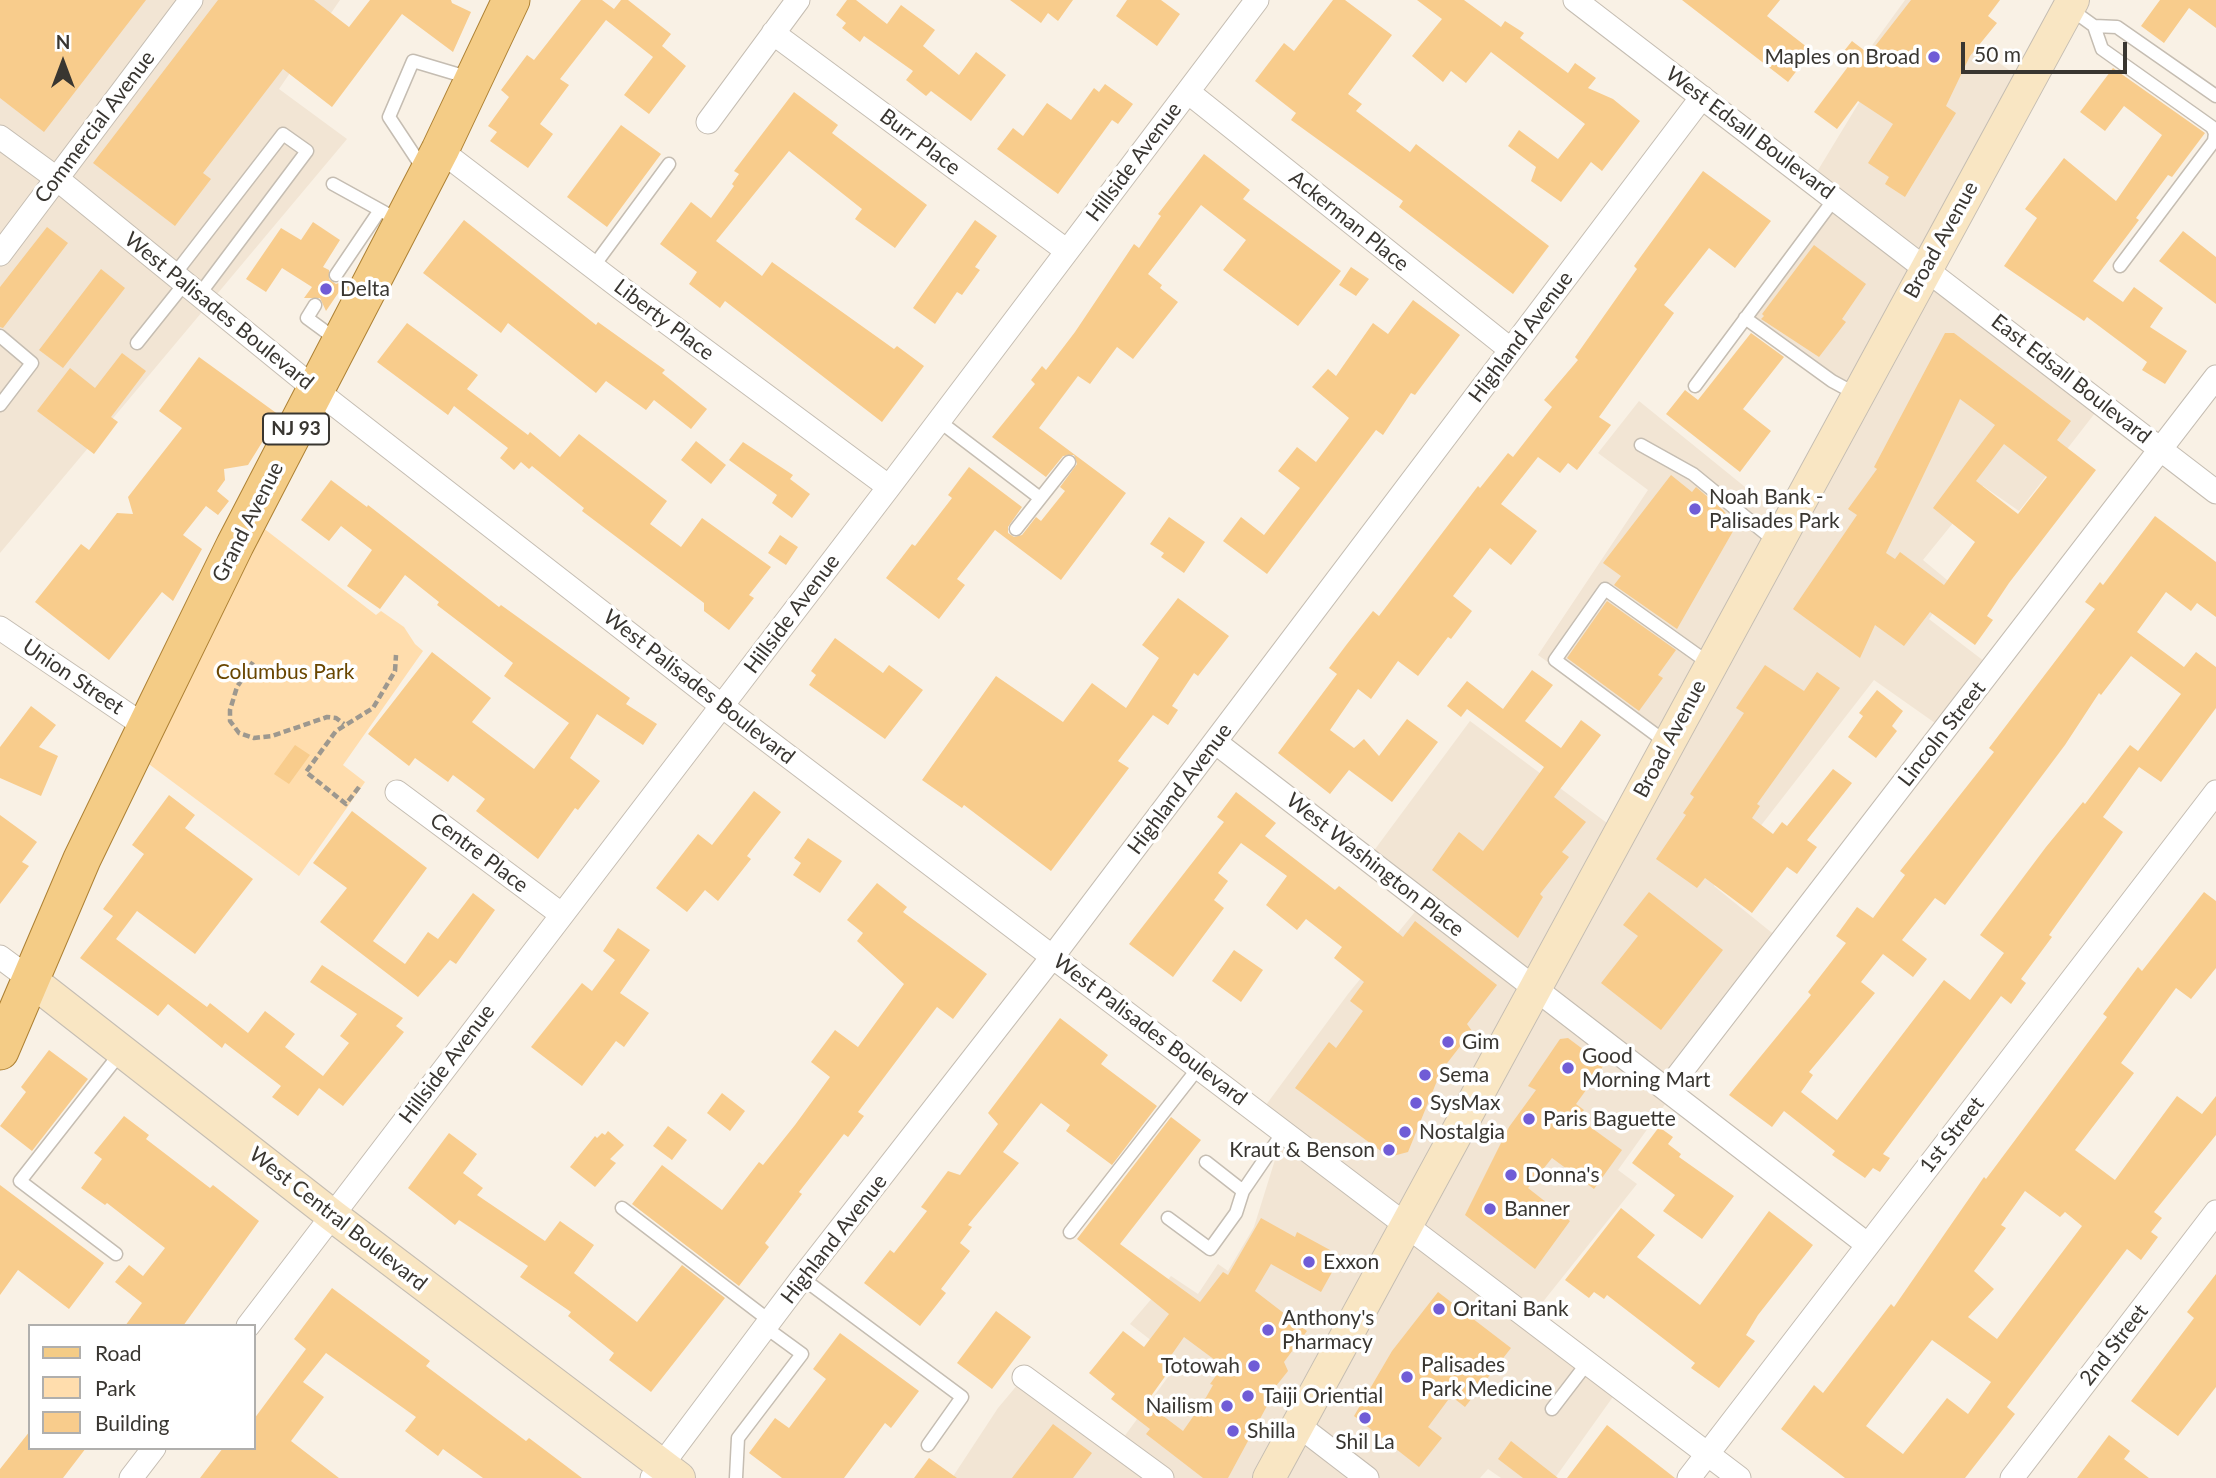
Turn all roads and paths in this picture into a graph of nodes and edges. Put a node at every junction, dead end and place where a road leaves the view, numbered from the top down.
1 (191, 0) edge
2 (511, 0) edge
3 (798, 0) edge
4 (1256, 0) edge
5 (1583, 2) edge
6 (2071, 4) edge
7 (2094, 26) junction
8 (773, 33) junction
9 (474, 79) junction
10 (1188, 92) junction
11 (2216, 96) edge
12 (1702, 97) junction
13 (708, 122) dead end
14 (0, 137) edge
15 (434, 163) junction
16 (669, 164) dead end
17 (56, 178) junction
18 (333, 184) dead end
19 (1835, 198) junction
20 (391, 216) junction
21 (1067, 251) junction
22 (0, 254) edge
23 (2120, 266) dead end
24 (593, 267) junction
25 (1926, 267) junction
26 (337, 275) dead end
27 (186, 284) junction
28 (315, 305) dead end
29 (1745, 318) junction
30 (0, 336) edge
31 (137, 343) dead end
32 (340, 343) junction
33 (1511, 350) junction
34 (2216, 377) edge
35 (1695, 386) dead end
36 (316, 390) junction
37 (1856, 394) junction
38 (0, 405) edge
39 (939, 421) junction
40 (1642, 445) dead end
41 (2161, 449) junction
42 (1069, 462) dead end
43 (889, 487) junction
44 (2216, 492) edge
45 (1040, 498) junction
46 (1016, 528) dead end
47 (1776, 542) junction
48 (0, 628) edge
49 (396, 655) dead end
50 (253, 662) dead end
51 (1710, 665) junction
52 (722, 706) junction
53 (344, 724) junction
54 (146, 727) junction
55 (1215, 742) junction
56 (1668, 744) junction
57 (359, 787) dead end
58 (397, 792) dead end
59 (2216, 792) edge
60 (561, 914) junction
61 (1053, 956) junction
62 (0, 957) edge
63 (31, 980) junction
64 (1535, 989) junction
65 (0, 1051) edge
66 (122, 1051) junction
67 (1199, 1067) junction
68 (1667, 1090) junction
69 (1284, 1131) junction
70 (1206, 1162) dead end
71 (1242, 1191) junction
72 (622, 1208) dead end
73 (2216, 1212) edge
74 (333, 1216) junction
75 (1168, 1218) dead end
76 (1407, 1224) junction
77 (1070, 1232) dead end
78 (1868, 1245) junction
79 (116, 1254) dead end
80 (802, 1278) junction
81 (250, 1324) edge
82 (767, 1324) junction
83 (1588, 1363) junction
84 (1024, 1377) dead end
85 (1552, 1409) dead end
86 (1298, 1425) junction
87 (928, 1445) dead end
88 (152, 1450) edge
89 (1707, 1454) junction
90 (664, 1474) edge
91 (131, 1478) edge
92 (736, 1478) edge
93 (1162, 1478) edge
94 (1269, 1478) edge
95 (1367, 1478) edge
96 (1689, 1478) edge
97 (1739, 1478) edge
98 (2012, 1478) edge

1 - 17 street, Commercial Avenue
2 - 9 main road, Grand Avenue / NJ 93
3 - 8 street
4 - 10 street, Hillside Avenue
5 - 12 street, West Edsall Boulevard
6 - 7 lane
6 - 25 main road, Broad Avenue
7 - 11 lane
7 - 23 lane
8 - 13 street
8 - 21 street, Burr Place
9 - 15 main road, Grand Avenue / NJ 93
9 - 15 lane
10 - 21 street, Hillside Avenue
10 - 33 street, Ackerman Place
12 - 19 street, West Edsall Boulevard
12 - 33 street, Highland Avenue
14 - 17 street, West Palisades Boulevard
15 - 20 main road, Grand Avenue / NJ 93
15 - 24 street, Liberty Place
16 - 24 lane
17 - 22 street, Commercial Avenue
17 - 27 street, West Palisades Boulevard
18 - 20 lane
19 - 25 street, West Edsall Boulevard
19 - 29 lane
20 - 26 lane
20 - 32 main road, Grand Avenue / NJ 93
21 - 39 street, Hillside Avenue
24 - 43 street, Liberty Place
25 - 37 main road, Broad Avenue
25 - 41 street, East Edsall Boulevard
27 - 27 lane
27 - 31 lane
27 - 36 street, West Palisades Boulevard
28 - 32 lane
29 - 35 lane
29 - 37 lane
30 - 38 lane
32 - 36 main road, Grand Avenue / NJ 93
33 - 55 street, Highland Avenue
34 - 41 street, Lincoln Street
36 - 52 street, West Palisades Boulevard
36 - 54 main road, Grand Avenue / NJ 93
37 - 47 main road, Broad Avenue
39 - 43 street, Hillside Avenue
39 - 45 lane
40 - 47 lane
41 - 44 street, East Edsall Boulevard
41 - 68 street, Lincoln Street
42 - 45 lane
43 - 52 street, Hillside Avenue
45 - 46 lane
47 - 51 main road, Broad Avenue
48 - 54 street, Union Street
49 - 53 path
50 - 53 path
51 - 56 main road, Broad Avenue
51 - 56 lane
52 - 60 street, Hillside Avenue
52 - 61 street, West Palisades Boulevard
53 - 57 path
54 - 63 main road, Grand Avenue / NJ 93
55 - 61 street, Highland Avenue
55 - 64 street, West Washington Place
56 - 64 main road, Broad Avenue
58 - 60 street, Centre Place
59 - 78 street, 1st Street
60 - 74 street, Hillside Avenue
61 - 67 street, West Palisades Boulevard
61 - 80 street, Highland Avenue
62 - 63 street, West Central Boulevard
63 - 65 main road, Grand Avenue / NJ 93
63 - 66 main road, West Central Boulevard
64 - 68 street, West Washington Place
64 - 76 main road, Broad Avenue
66 - 74 main road, West Central Boulevard
66 - 79 lane
67 - 69 street, West Palisades Boulevard
67 - 77 lane
68 - 78 street, West Washington Place
69 - 71 lane
69 - 76 street, West Palisades Boulevard
70 - 71 lane
71 - 75 lane
72 - 82 lane
73 - 98 street, 2nd Street
74 - 81 street, Hillside Avenue
74 - 90 main road, West Central Boulevard
76 - 83 street, West Palisades Boulevard
76 - 86 main road, Broad Avenue
78 - 89 street, 1st Street
80 - 82 street, Highland Avenue
80 - 87 lane
82 - 90 street, Highland Avenue
82 - 92 lane
83 - 85 lane
83 - 89 street, West Palisades Boulevard
84 - 93 street
86 - 94 main road, Broad Avenue
86 - 95 street
88 - 91 street
89 - 96 street, 1st Street
89 - 97 street, West Palisades Boulevard

